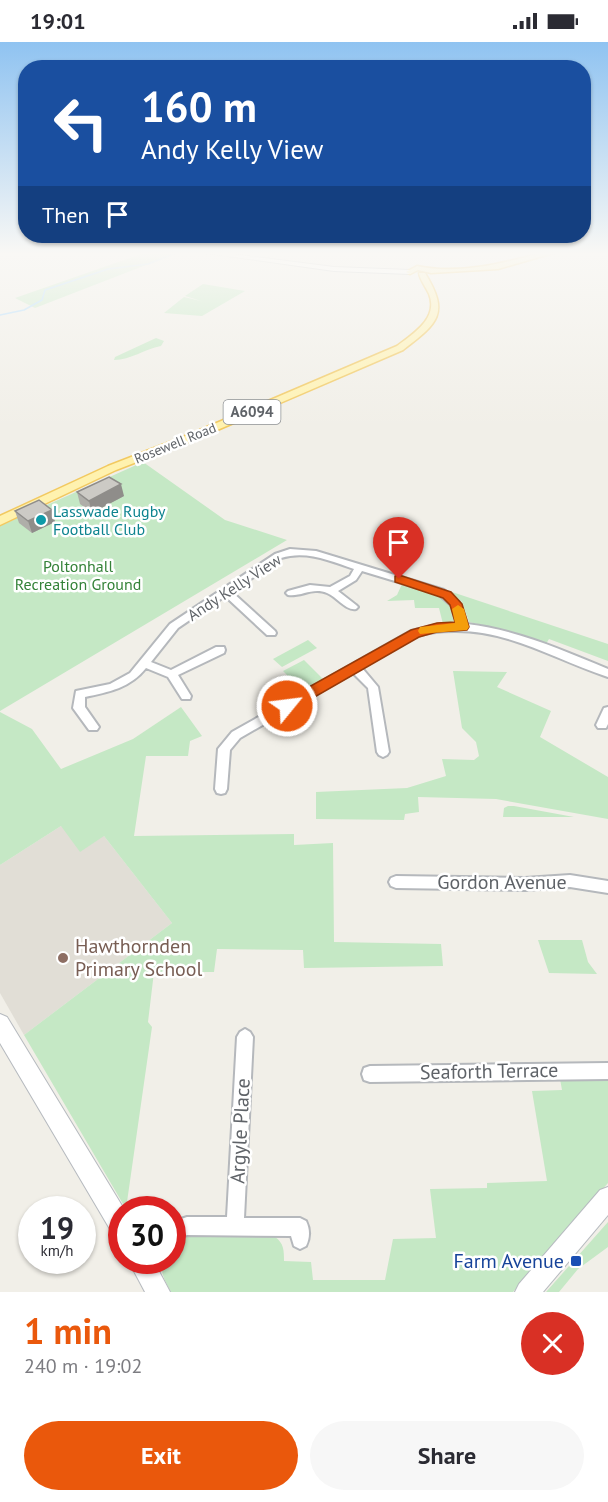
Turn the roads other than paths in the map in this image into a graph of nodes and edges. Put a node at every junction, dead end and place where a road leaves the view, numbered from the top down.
1 (435, 310) edge
2 (0, 521) edge
3 (360, 567) junction
4 (333, 590) junction
5 (226, 592) junction
6 (291, 593) dead end
7 (353, 607) dead end
8 (463, 627) junction
9 (271, 633) dead end
10 (220, 650) dead end
11 (145, 664) junction
12 (356, 669) junction
13 (608, 673) edge
14 (172, 674) junction
15 (186, 696) dead end
16 (608, 711) edge
17 (602, 725) dead end
18 (93, 727) dead end
19 (383, 752) dead end
20 (221, 789) dead end
21 (396, 882) dead end
22 (608, 887) edge
23 (0, 1024) edge
24 (245, 1036) dead end
25 (608, 1071) edge
26 (370, 1074) dead end
27 (608, 1198) edge
28 (108, 1205) edge
29 (186, 1226) edge
30 (235, 1226) junction
31 (300, 1240) dead end
32 (148, 1274) edge
33 (158, 1292) edge
34 (527, 1292) edge

1 - 2 main road, Rosewell Road / A6094
3 - 4 street
3 - 5 street, Andy Kelly View
3 - 8 street, Andy Kelly View
4 - 6 street
4 - 7 street
5 - 9 street
5 - 11 street, Andy Kelly View
8 - 12 street
8 - 13 street
10 - 14 street
11 - 14 street
11 - 18 street, Andy Kelly View
12 - 19 street
12 - 20 street
14 - 15 street
16 - 17 street
21 - 22 street, Gordon Avenue
23 - 28 main road
24 - 30 street, Argyle Place
25 - 26 street, Seaforth Terrace
27 - 34 main road
29 - 30 street
30 - 31 street
32 - 33 main road

